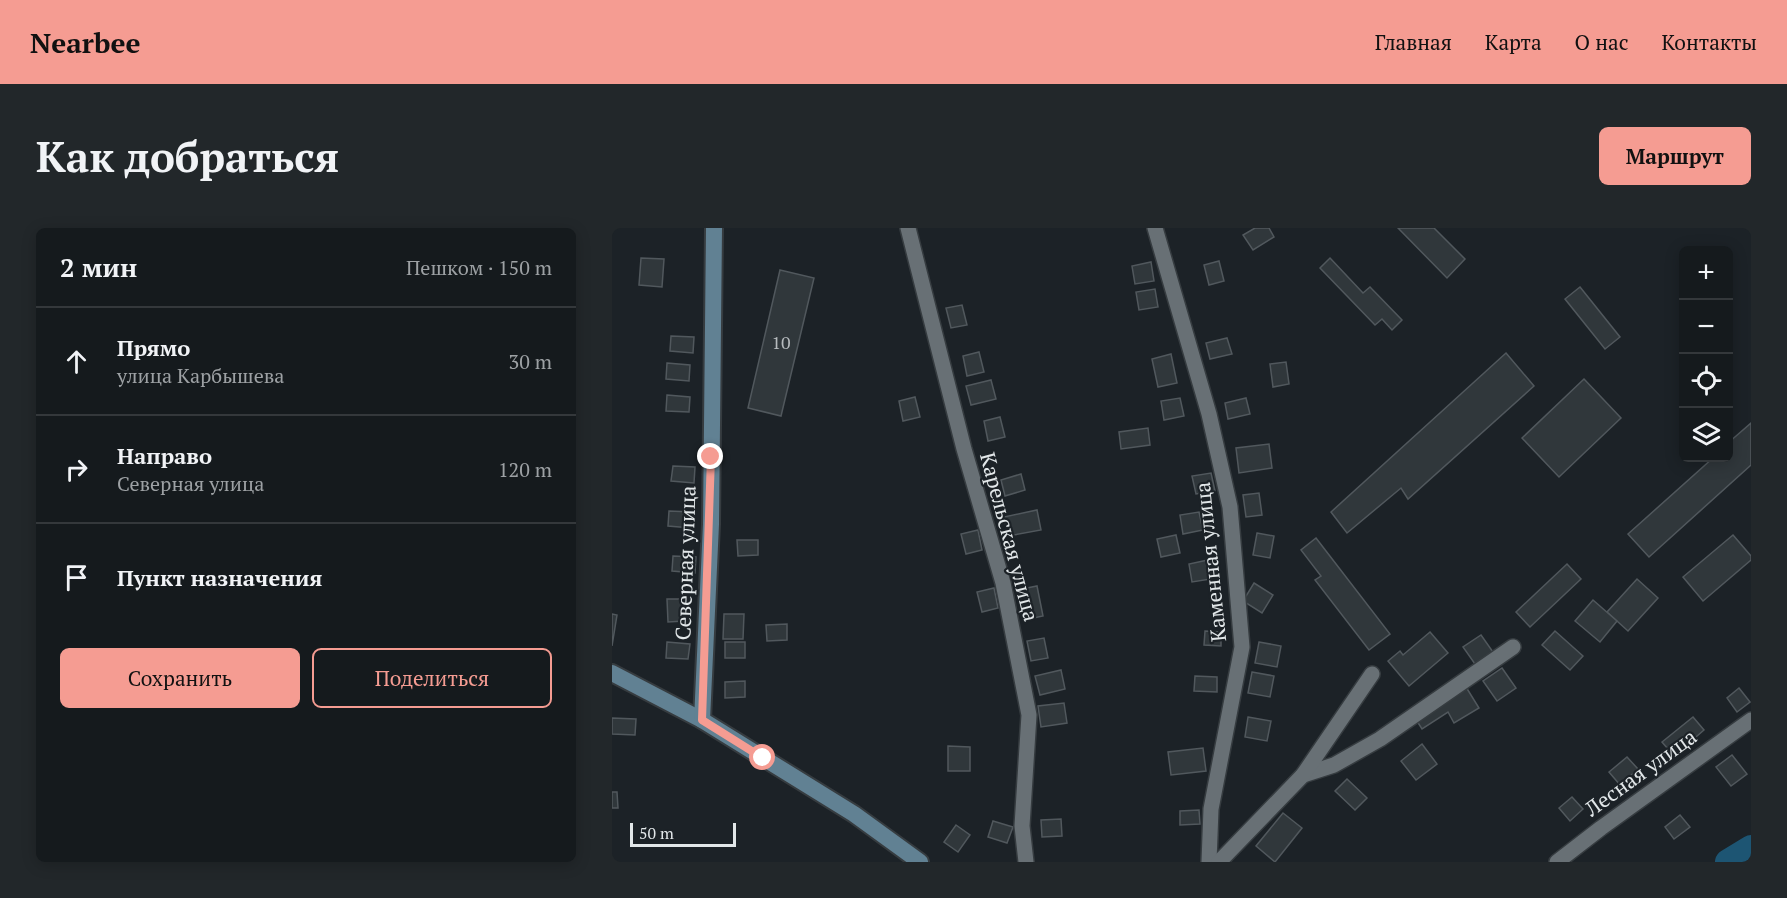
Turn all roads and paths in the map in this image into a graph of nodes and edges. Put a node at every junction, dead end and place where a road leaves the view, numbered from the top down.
1 (714, 228) edge
2 (908, 228) edge
3 (1155, 228) edge
4 (1513, 647) dead end
5 (1372, 674) dead end
6 (613, 677) edge
7 (702, 720) junction
8 (1751, 720) edge
9 (1303, 775) junction
10 (920, 862) edge
11 (1026, 862) edge
12 (1209, 862) edge
13 (1219, 862) edge
14 (1557, 862) edge

1 - 7 main road, Северная улица
2 - 11 street, Карельская улица
3 - 12 street, Каменная улица
4 - 9 street
5 - 9 street
6 - 7 main road
7 - 10 main road
8 - 14 street, Лесная улица
9 - 13 street

